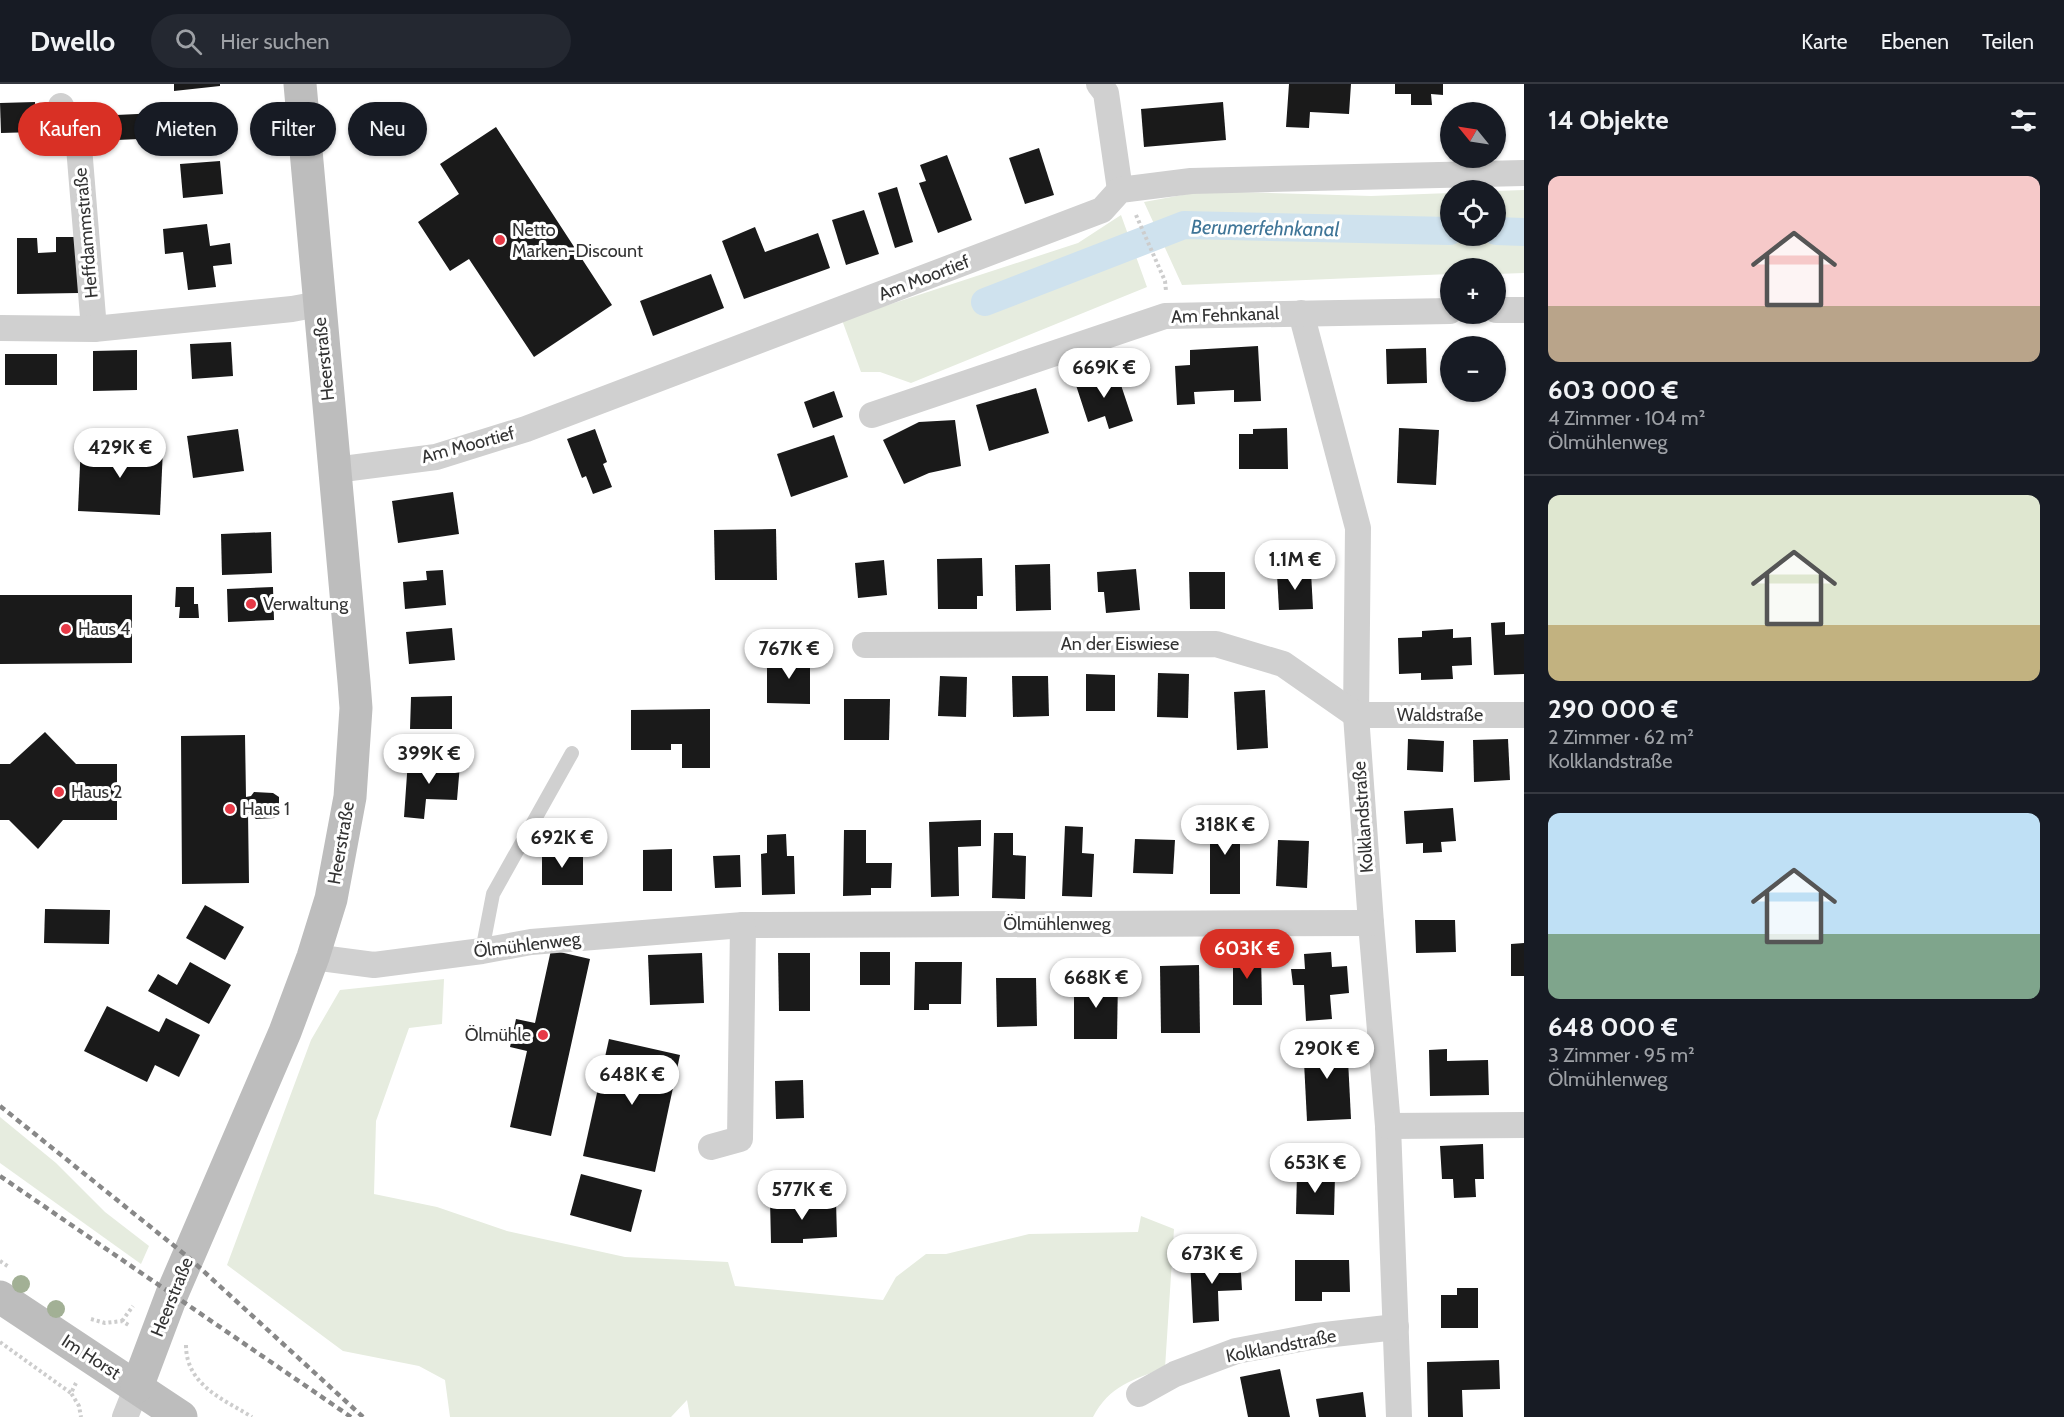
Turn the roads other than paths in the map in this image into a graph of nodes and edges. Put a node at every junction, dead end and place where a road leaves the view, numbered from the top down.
1 (300, 84) edge
2 (1099, 84) edge
3 (80, 156) edge
4 (1524, 173) edge
5 (1127, 199) junction
6 (318, 304) junction
7 (1506, 310) edge
8 (1524, 310) edge
9 (1440, 311) edge
10 (1301, 313) junction
11 (0, 328) edge
12 (93, 329) junction
13 (872, 415) dead end
14 (335, 470) junction
15 (866, 645) dead end
16 (1356, 715) junction
17 (1524, 715) edge
18 (572, 753) dead end
19 (1371, 923) junction
20 (743, 925) junction
21 (482, 951) junction
22 (313, 957) junction
23 (1524, 1125) edge
24 (1388, 1126) junction
25 (711, 1147) dead end
26 (0, 1297) edge
27 (1396, 1327) junction
28 (137, 1387) junction
29 (1138, 1394) dead end
30 (125, 1417) edge
31 (181, 1417) edge
32 (1399, 1417) edge

1 - 6 street, Heerstraße
2 - 5 street
3 - 12 street, Heffdammstraße
4 - 5 street
5 - 14 street, Am Moortief
6 - 12 street
6 - 14 street, Heerstraße
7 - 8 street
9 - 10 street, Am Fehnkanal
10 - 13 street, Am Fehnkanal
10 - 16 street, Kolklandstraße
11 - 12 street
14 - 22 street, Heerstraße
15 - 16 street, An der Eiswiese
16 - 17 street, Waldstraße
16 - 19 street, Kolklandstraße
18 - 21 lane
19 - 20 street, Ölmühlenweg
19 - 24 street, Kolklandstraße
20 - 21 street, Ölmühlenweg
20 - 25 street
21 - 22 street, Ölmühlenweg
22 - 28 street, Heerstraße
23 - 24 street
24 - 27 street, Kolklandstraße
26 - 28 street, Im Horst
27 - 29 street, Kolklandstraße
27 - 32 street, Kolklandstraße
28 - 30 street
28 - 31 street, Im Horst

